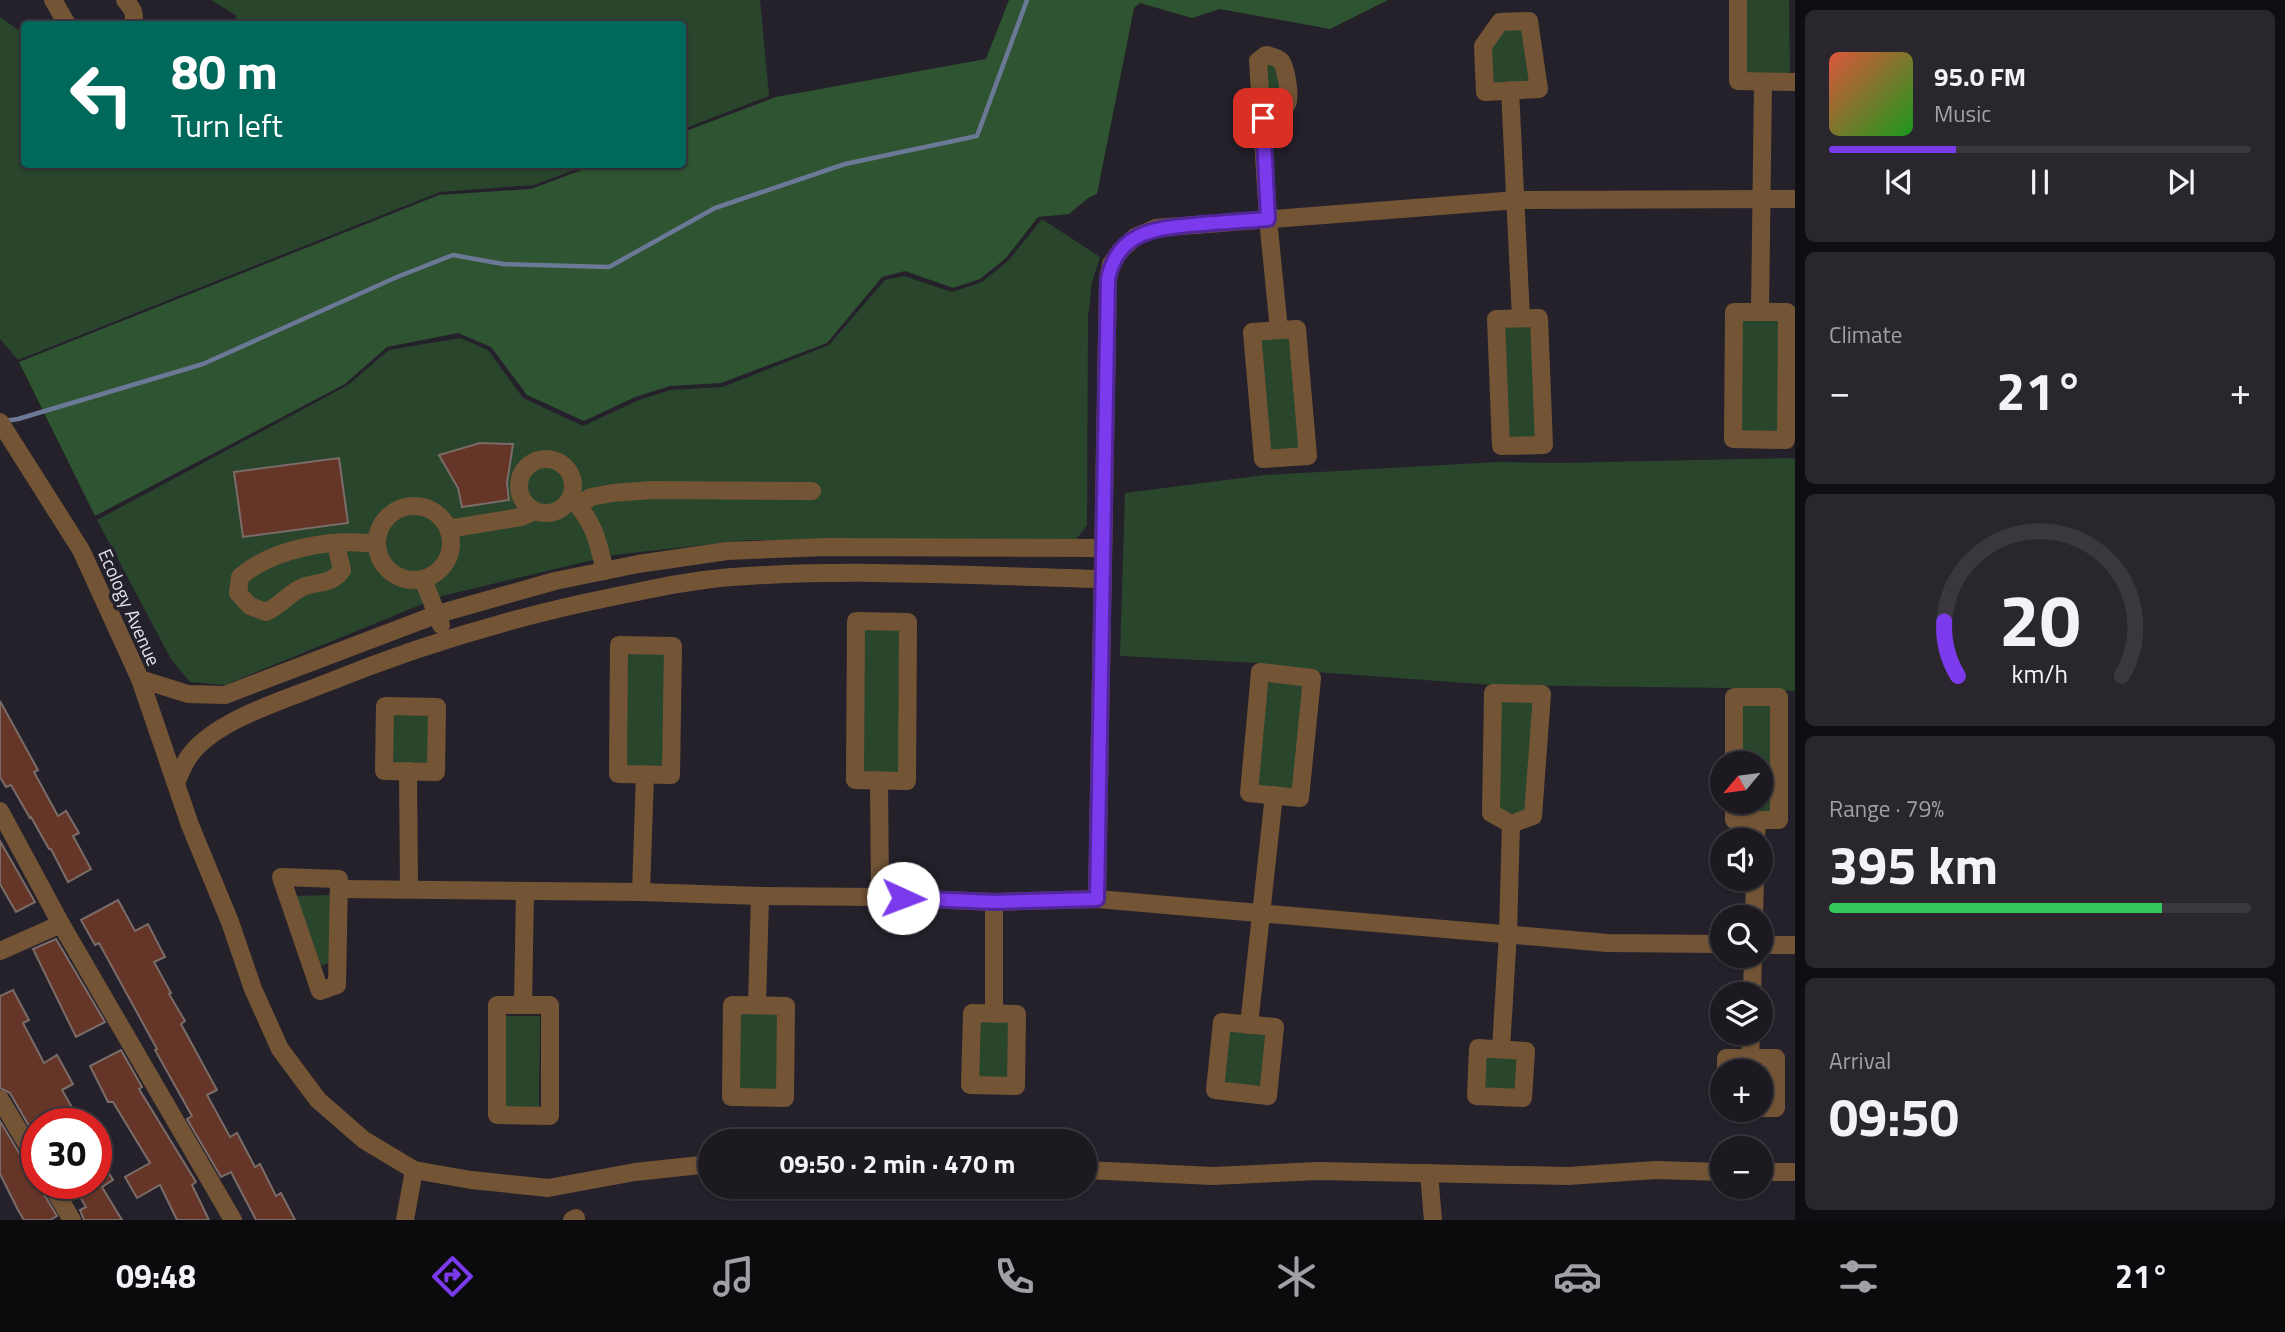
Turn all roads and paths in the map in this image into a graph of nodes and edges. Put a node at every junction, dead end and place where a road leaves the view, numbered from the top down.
1 (53, 0) edge
2 (125, 0) edge
3 (1738, 0) edge
4 (65, 21) edge
5 (134, 21) edge
6 (1763, 82) junction
7 (1795, 82) edge
8 (1510, 90) junction
9 (1263, 118) dead end
10 (1762, 199) junction
11 (1795, 199) edge
12 (1517, 200) junction
13 (1268, 219) junction
14 (1760, 312) junction
15 (1521, 318) junction
16 (1279, 330) junction
17 (0, 422) edge
18 (812, 491) dead end
19 (574, 501) junction
20 (535, 511) junction
21 (448, 529) junction
22 (336, 544) junction
23 (376, 544) junction
24 (1102, 548) junction
25 (605, 571) junction
26 (423, 579) junction
27 (1102, 579) junction
28 (438, 614) junction
29 (444, 639) junction
30 (338, 653) junction
31 (346, 675) junction
32 (140, 679) junction
33 (270, 679) junction
34 (282, 701) junction
35 (1734, 751) edge
36 (408, 771) junction
37 (645, 774) junction
38 (879, 780) junction
39 (176, 783) junction
40 (1275, 796) junction
41 (0, 811) edge
42 (1734, 814) edge
43 (1757, 820) junction
44 (1511, 824) junction
45 (1757, 828) edge
46 (339, 889) junction
47 (409, 890) junction
48 (525, 892) junction
49 (641, 892) junction
50 (760, 896) junction
51 (880, 897) junction
52 (1097, 899) junction
53 (994, 902) junction
54 (1261, 913) junction
55 (61, 924) junction
56 (1508, 933) junction
57 (1710, 944) edge
58 (1795, 944) edge
59 (1773, 945) edge
60 (0, 951) edge
61 (523, 1005) junction
62 (757, 1005) junction
63 (994, 1014) junction
64 (1249, 1025) junction
65 (1750, 1045) edge
66 (1501, 1049) dead end
67 (1750, 1058) junction
68 (1726, 1059) edge
69 (0, 1099) edge
70 (1773, 1108) edge
71 (21, 1134) edge
72 (698, 1165) edge
73 (414, 1170) junction
74 (1097, 1171) edge
75 (1710, 1172) edge
76 (1773, 1172) edge
77 (1795, 1172) edge
78 (1429, 1174) junction
79 (60, 1199) edge
80 (72, 1220) edge
81 (233, 1220) edge
82 (405, 1220) edge
83 (1433, 1220) edge

1 - 4 street
2 - 5 street
3 - 6 street
6 - 7 street
6 - 10 street
8 - 8 street
8 - 12 street
9 - 13 street
10 - 11 street
10 - 12 street
10 - 14 street
12 - 13 street
12 - 15 street
13 - 16 street
13 - 24 street
14 - 14 street
15 - 15 street
16 - 16 street
17 - 32 street, Ecology Avenue
18 - 19 street
19 - 20 street
19 - 20 street
19 - 25 street
20 - 21 street
21 - 23 street
21 - 26 street
22 - 22 street
22 - 23 street
23 - 26 street
24 - 25 street
24 - 27 street
25 - 28 street
26 - 28 street
27 - 29 street
27 - 52 street
28 - 29 street
28 - 30 street
29 - 31 street
30 - 31 street
30 - 33 street
31 - 34 street
32 - 33 street
32 - 39 street, Ecology Avenue
33 - 34 street
34 - 39 street
35 - 43 street
36 - 36 street
36 - 47 street
37 - 37 street
37 - 49 street
38 - 38 street
38 - 51 street
39 - 73 street, Ecology Avenue
40 - 40 street
40 - 54 street
41 - 55 street
42 - 43 street
43 - 45 street
44 - 44 street
44 - 56 street
46 - 46 street
46 - 47 street
47 - 48 street
48 - 49 street
48 - 61 street
49 - 50 street
50 - 51 street
50 - 62 street
51 - 53 street
52 - 53 street
52 - 54 street
53 - 63 street
54 - 56 street
54 - 64 street
55 - 60 street
55 - 81 street
56 - 57 street
56 - 66 street
58 - 59 street
61 - 61 street
62 - 62 street
63 - 63 street
64 - 64 street
65 - 67 street
67 - 68 street
67 - 70 street
69 - 71 street
72 - 73 street
73 - 82 street
74 - 78 street
75 - 78 street
76 - 77 street
78 - 83 street
79 - 80 street

